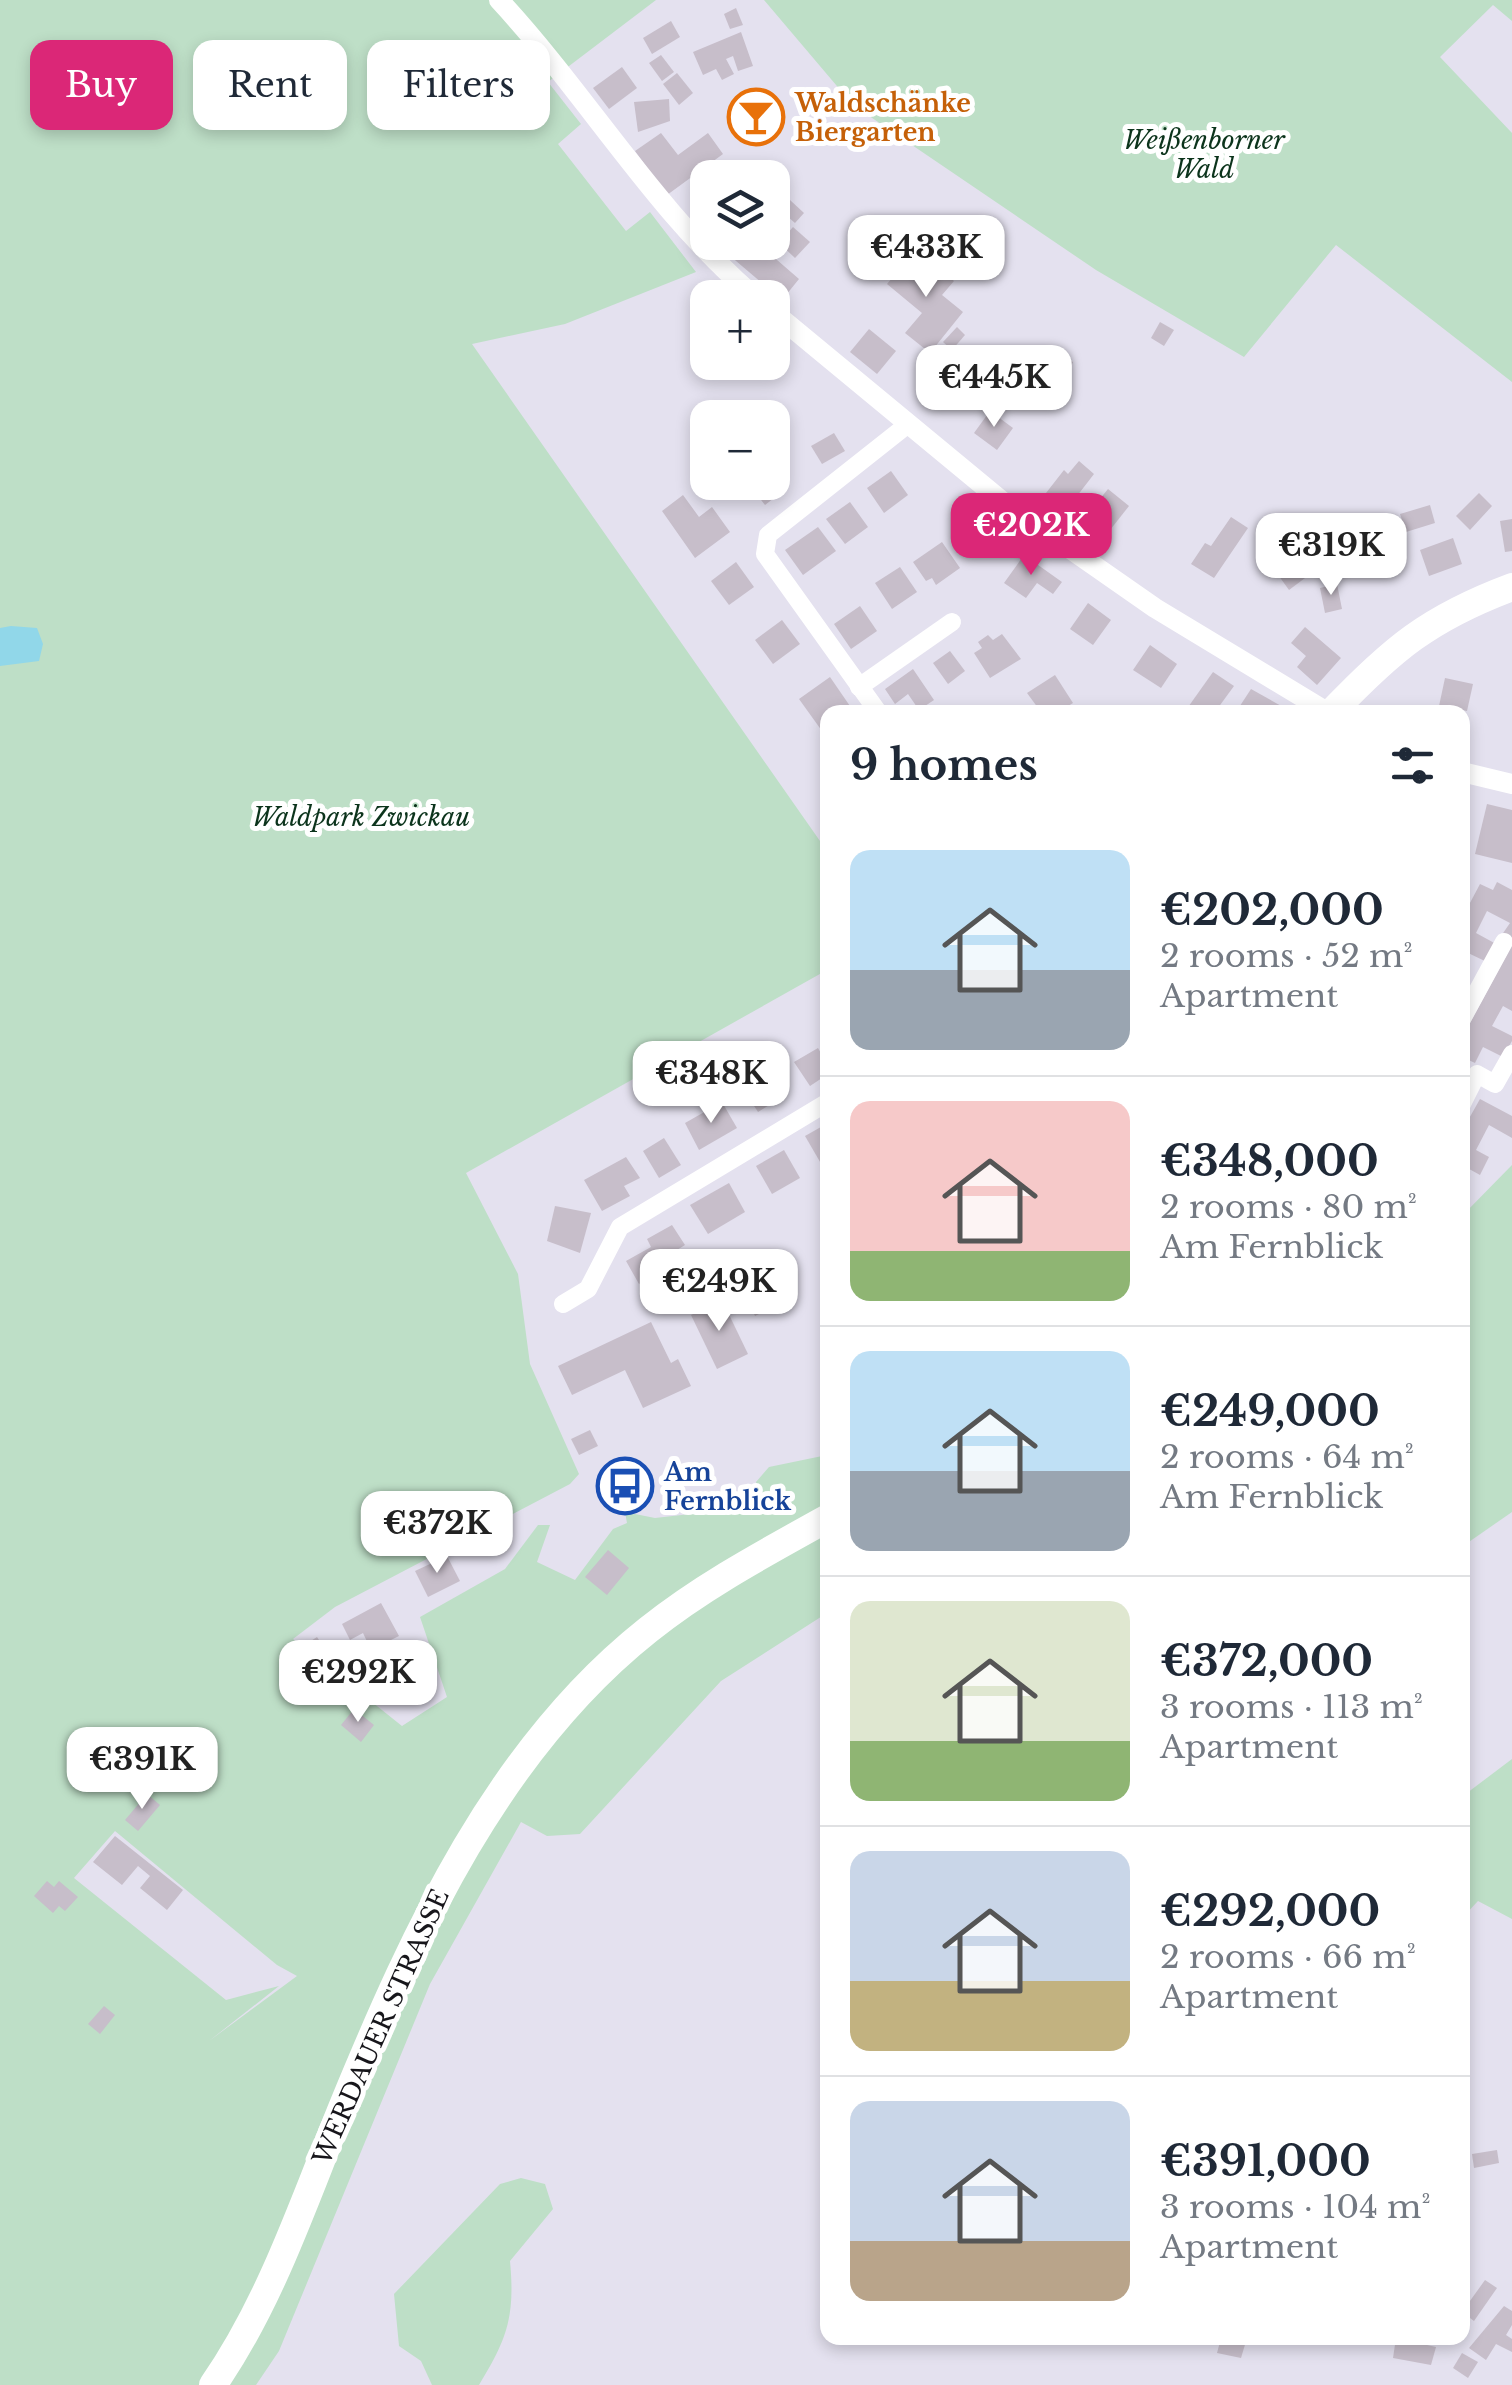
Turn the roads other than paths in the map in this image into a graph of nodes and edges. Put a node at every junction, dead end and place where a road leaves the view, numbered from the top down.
1 (499, 0) edge
2 (735, 280) edge
3 (790, 326) edge
4 (907, 425) junction
5 (1512, 587) edge
6 (952, 622) dead end
7 (859, 687) junction
8 (873, 705) edge
9 (1318, 705) edge
10 (1338, 705) edge
11 (1470, 775) edge
12 (1512, 784) edge
13 (1504, 942) dead end
14 (1470, 1004) edge
15 (1512, 1054) edge
16 (1470, 1070) edge
17 (820, 1107) edge
18 (563, 1304) dead end
19 (820, 1523) edge
20 (213, 2385) edge

1 - 2 street
3 - 4 street
4 - 7 street
4 - 9 street
5 - 10 main road
6 - 7 street
7 - 8 street
11 - 12 street
13 - 14 street
15 - 16 street
17 - 18 street
19 - 20 main road, WERDAUER STRASSE

